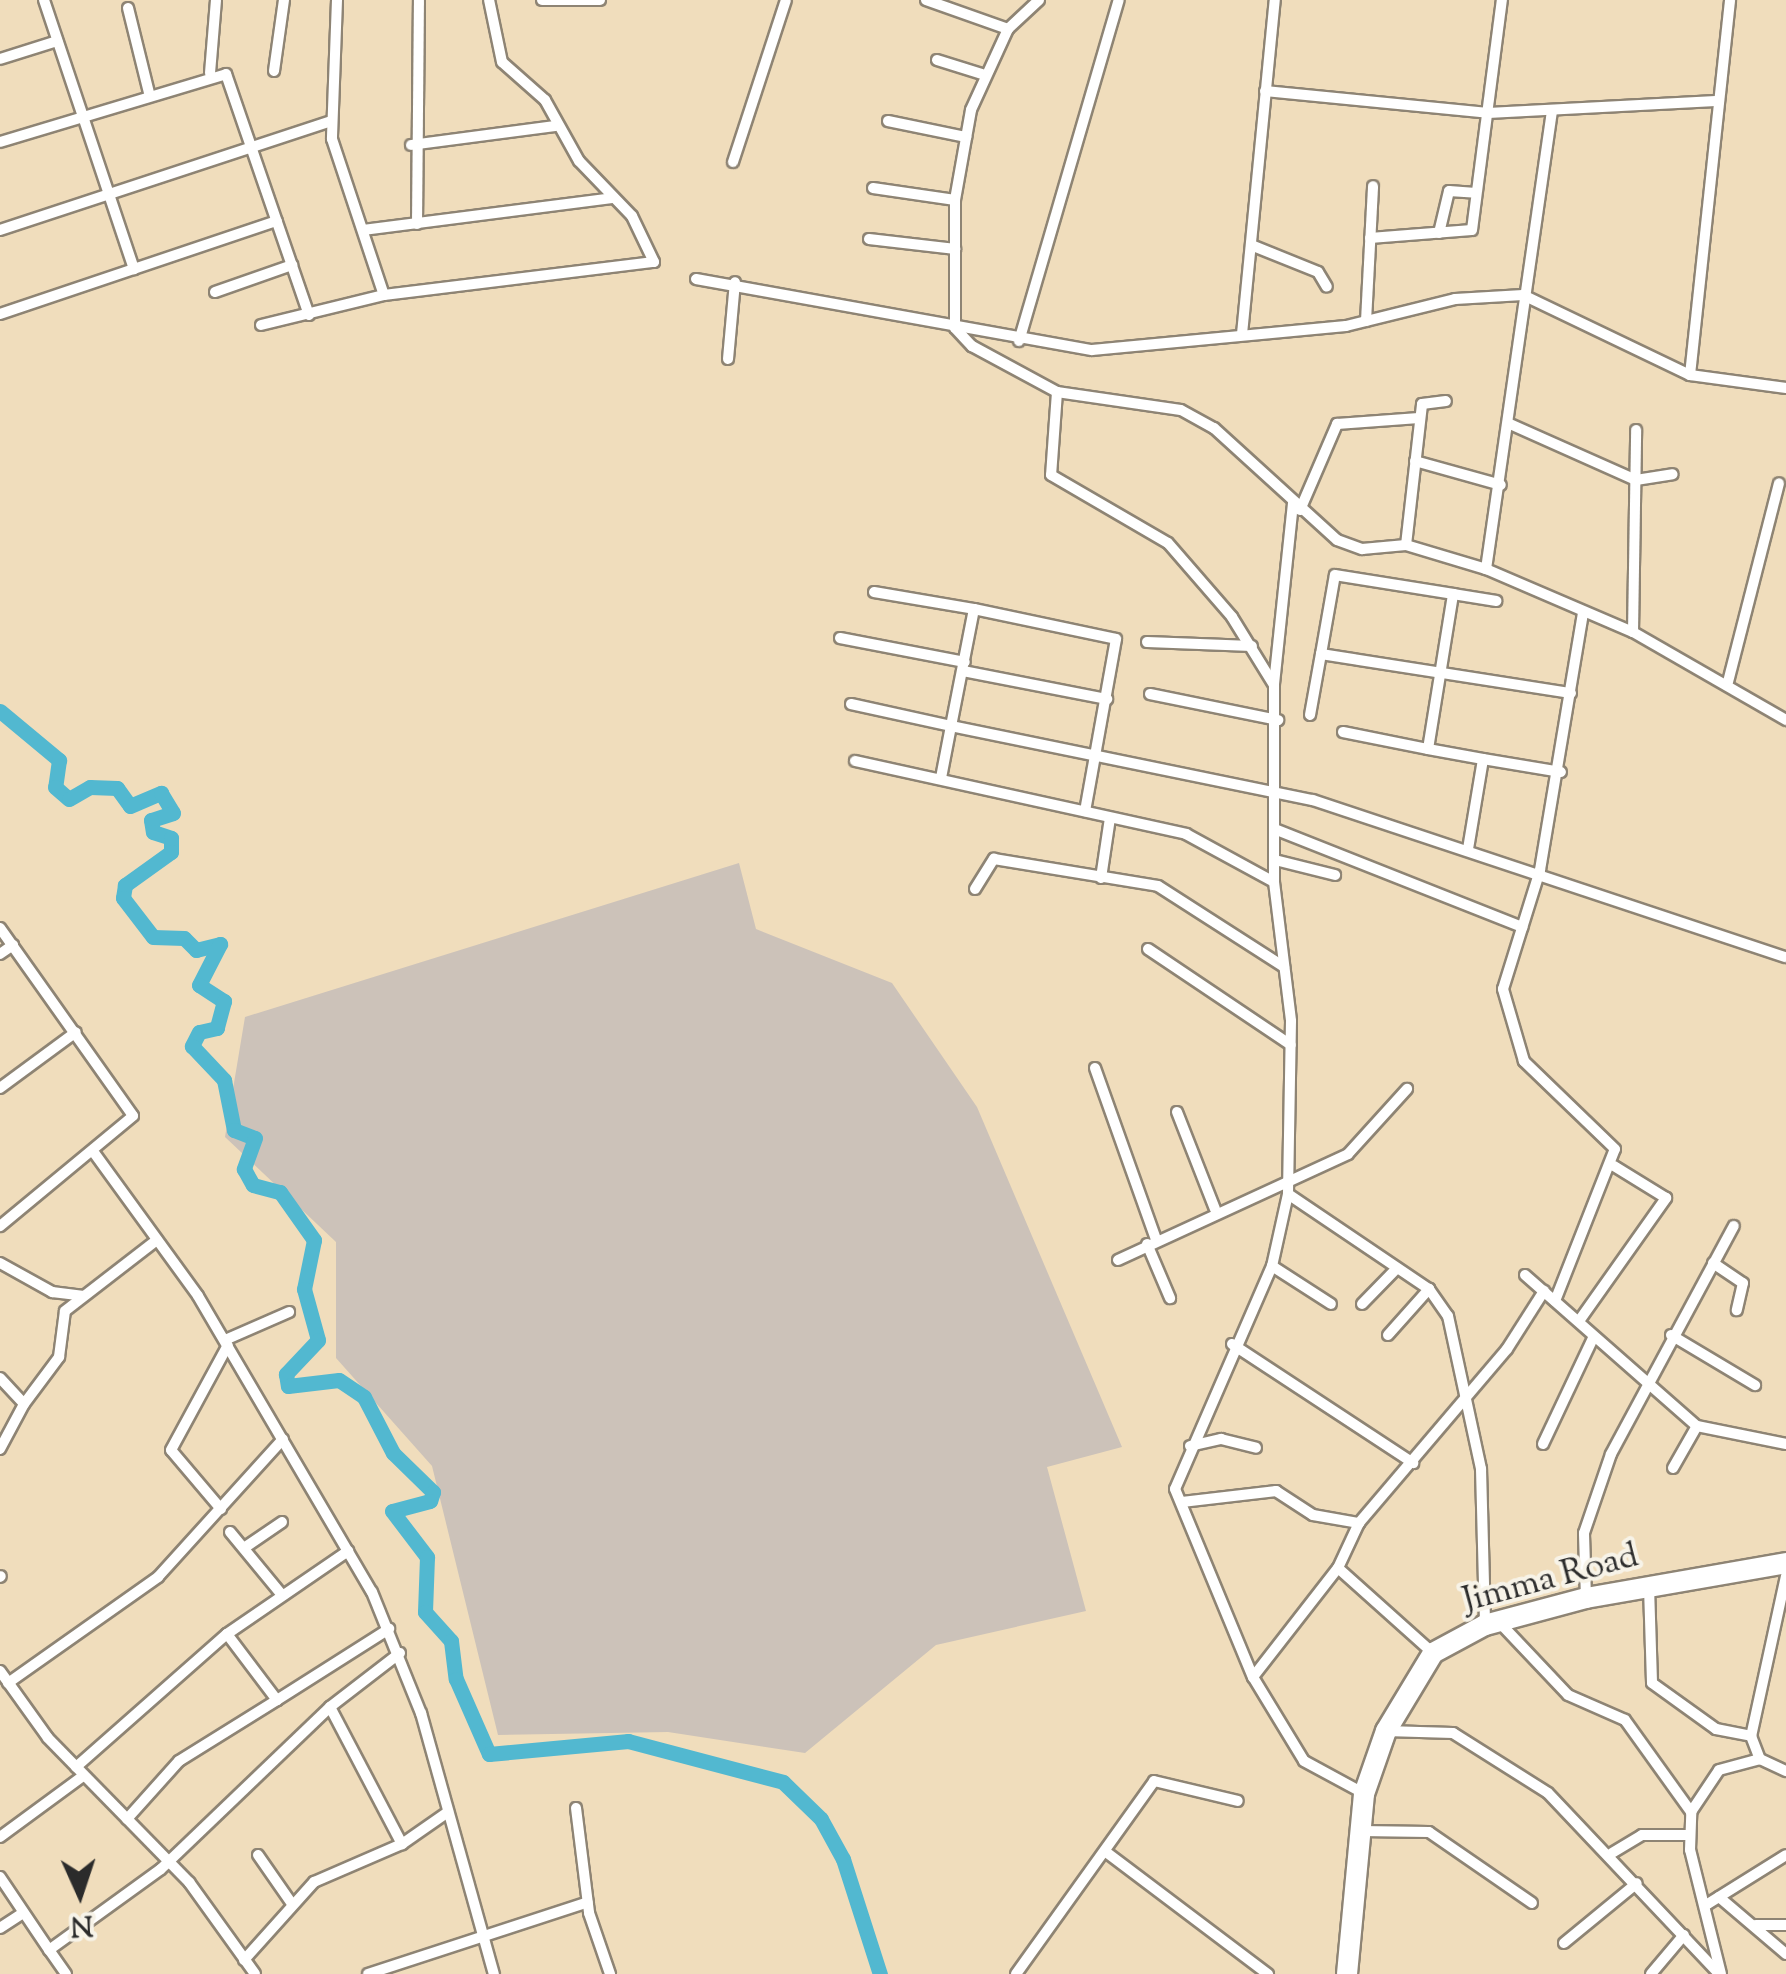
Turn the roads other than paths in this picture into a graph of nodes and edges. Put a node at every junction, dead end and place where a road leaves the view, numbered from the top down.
1 (44, 0) edge
2 (216, 0) edge
3 (284, 0) edge
4 (336, 0) edge
5 (419, 0) edge
6 (489, 0) edge
7 (542, 0) edge
8 (600, 0) edge
9 (786, 0) edge
10 (1039, 0) edge
11 (1119, 0) edge
12 (1275, 0) edge
13 (1502, 0) edge
14 (1730, 0) edge
15 (931, 1) edge
16 (128, 8) dead end
17 (1008, 30) junction
18 (56, 41) junction
19 (0, 58) edge
20 (936, 60) dead end
21 (274, 71) dead end
22 (210, 74) junction
23 (982, 74) junction
24 (1265, 90) junction
25 (149, 93) junction
26 (1716, 101) junction
27 (1488, 112) junction
28 (1552, 112) junction
29 (82, 115) junction
30 (331, 120) junction
31 (888, 121) dead end
32 (556, 126) junction
33 (966, 137) junction
34 (0, 142) edge
35 (411, 145) junction
36 (252, 147) junction
37 (733, 162) dead end
38 (1373, 186) dead end
39 (872, 188) dead end
40 (1476, 192) junction
41 (108, 194) junction
42 (614, 198) junction
43 (955, 200) junction
44 (278, 221) junction
45 (417, 224) junction
46 (0, 230) edge
47 (363, 230) junction
48 (1439, 233) junction
49 (869, 238) dead end
50 (1370, 238) junction
51 (1251, 245) junction
52 (955, 249) junction
53 (292, 264) junction
54 (134, 269) junction
55 (696, 279) dead end
56 (735, 282) junction
57 (1327, 287) dead end
58 (215, 292) dead end
59 (384, 295) junction
60 (1523, 295) junction
61 (0, 314) edge
62 (309, 314) junction
63 (1366, 321) junction
64 (261, 325) dead end
65 (954, 328) junction
66 (1242, 334) junction
67 (1018, 341) junction
68 (728, 359) dead end
69 (1690, 375) junction
70 (1786, 388) edge
71 (1056, 392) junction
72 (1446, 400) dead end
73 (1418, 418) junction
74 (1510, 424) junction
75 (1636, 430) dead end
76 (1414, 461) junction
77 (1674, 474) dead end
78 (1636, 480) junction
79 (1779, 484) dead end
80 (1501, 486) junction
81 (1296, 507) junction
82 (1406, 545) junction
83 (1486, 569) junction
84 (874, 592) dead end
85 (1452, 594) junction
86 (1496, 601) dead end
87 (974, 609) junction
88 (1583, 614) junction
89 (1634, 632) junction
90 (840, 638) dead end
91 (1147, 642) dead end
92 (1252, 646) junction
93 (1321, 654) junction
94 (964, 666) junction
95 (1440, 671) junction
96 (1728, 682) junction
97 (1274, 684) junction
98 (1571, 693) junction
99 (1150, 694) dead end
100 (1107, 699) junction
101 (851, 704) dead end
102 (1310, 716) dead end
103 (1278, 720) junction
104 (1786, 720) edge
105 (951, 726) junction
106 (1343, 732) dead end
107 (1428, 749) junction
108 (1097, 756) junction
109 (1483, 759) junction
110 (855, 761) dead end
111 (1560, 772) junction
112 (941, 778) junction
113 (1279, 791) junction
114 (1084, 811) junction
115 (1110, 818) junction
116 (1277, 830) junction
117 (1468, 848) junction
118 (1276, 860) junction
119 (1540, 870) junction
120 (1335, 874) dead end
121 (1101, 878) junction
122 (1274, 882) junction
123 (975, 888) dead end
124 (1522, 927) junction
125 (0, 928) edge
126 (13, 945) junction
127 (1148, 949) dead end
128 (0, 954) edge
129 (1786, 957) edge
130 (1284, 967) junction
131 (76, 1032) junction
132 (1291, 1046) junction
133 (1095, 1068) dead end
134 (0, 1088) edge
135 (1408, 1090) dead end
136 (1178, 1112) dead end
137 (95, 1154) junction
138 (1614, 1166) junction
139 (1283, 1178) junction
140 (1288, 1194) junction
141 (1215, 1209) junction
142 (0, 1226) edge
143 (1734, 1226) dead end
144 (157, 1240) junction
145 (1151, 1242) junction
146 (1118, 1260) dead end
147 (1713, 1263) junction
148 (0, 1264) edge
149 (1272, 1266) junction
150 (1398, 1268) junction
151 (1525, 1276) dead end
152 (1429, 1289) junction
153 (1544, 1291) junction
154 (84, 1296) junction
155 (1170, 1298) dead end
156 (1555, 1301) junction
157 (1331, 1304) dead end
158 (1362, 1304) dead end
159 (1737, 1310) dead end
160 (290, 1312) dead end
161 (1580, 1321) junction
162 (1388, 1335) dead end
163 (1671, 1335) junction
164 (1594, 1336) junction
165 (226, 1343) junction
166 (1232, 1344) junction
167 (0, 1378) edge
168 (1642, 1382) junction
169 (1756, 1385) dead end
170 (1468, 1395) junction
171 (24, 1404) junction
172 (1697, 1426) junction
173 (283, 1439) junction
174 (1543, 1444) dead end
175 (1786, 1444) edge
176 (1190, 1446) junction
177 (1256, 1448) dead end
178 (0, 1449) edge
179 (1413, 1463) junction
180 (1673, 1468) dead end
181 (1182, 1502) junction
182 (221, 1508) junction
183 (282, 1522) dead end
184 (1359, 1523) junction
185 (230, 1532) dead end
186 (244, 1548) junction
187 (348, 1551) junction
188 (1786, 1562) edge
189 (1338, 1568) junction
190 (1786, 1576) edge
191 (1649, 1586) junction
192 (282, 1595) junction
193 (1586, 1598) junction
194 (1492, 1623) junction
195 (390, 1629) junction
196 (227, 1634) junction
197 (400, 1653) junction
198 (1432, 1653) junction
199 (0, 1671) edge
200 (1253, 1677) junction
201 (8, 1683) junction
202 (278, 1700) junction
203 (330, 1707) junction
204 (1386, 1731) junction
205 (1750, 1736) junction
206 (1760, 1759) junction
207 (80, 1771) junction
208 (1786, 1771) edge
209 (1364, 1794) junction
210 (1238, 1800) dead end
211 (576, 1808) dead end
212 (448, 1812) junction
213 (1692, 1812) junction
214 (127, 1818) junction
215 (1358, 1831) junction
216 (1690, 1835) junction
217 (0, 1836) edge
218 (402, 1844) junction
219 (1106, 1852) junction
220 (1612, 1853) junction
221 (258, 1855) dead end
222 (1786, 1855) edge
223 (167, 1860) junction
224 (0, 1877) edge
225 (1636, 1883) junction
226 (1719, 1897) junction
227 (588, 1902) junction
228 (1532, 1903) dead end
229 (292, 1904) junction
230 (1706, 1905) junction
231 (23, 1913) junction
232 (1756, 1925) junction
233 (1786, 1925) edge
234 (0, 1928) edge
235 (1684, 1936) junction
236 (481, 1939) junction
237 (1564, 1943) dead end
238 (49, 1950) junction
239 (1786, 1954) edge
240 (244, 1960) junction
241 (66, 1974) edge
242 (255, 1974) edge
243 (368, 1974) edge
244 (494, 1974) edge
245 (610, 1974) edge
246 (1016, 1974) edge
247 (1268, 1974) edge
248 (1347, 1974) edge
249 (1651, 1974) edge
250 (1720, 1974) edge

1 - 18 street
2 - 22 street
3 - 21 street
4 - 30 street
5 - 35 street
6 - 32 street
7 - 8 street
9 - 37 street
10 - 17 street
11 - 67 street
12 - 24 street
13 - 27 street
14 - 26 street
15 - 17 street
16 - 25 street
17 - 23 street
18 - 19 street
18 - 29 street
20 - 23 street
22 - 25 street
22 - 36 street
23 - 33 street
24 - 27 street
24 - 51 street
25 - 29 street
26 - 28 street
26 - 69 street
27 - 28 street
27 - 40 street
28 - 60 street
29 - 34 street
29 - 41 street
30 - 36 street
30 - 47 street
31 - 33 street
32 - 35 street
32 - 42 street
33 - 43 street
35 - 45 street
36 - 41 street
36 - 44 street
38 - 50 street
39 - 43 street
40 - 48 street
40 - 48 street
41 - 46 street
41 - 54 street
42 - 45 street
42 - 59 street
43 - 52 street
44 - 53 street
44 - 54 street
45 - 47 street
47 - 59 street
48 - 50 street
49 - 52 street
50 - 63 street
51 - 57 street
51 - 66 street
52 - 65 street
53 - 58 street
53 - 62 street
54 - 61 street
55 - 56 street
56 - 65 street
56 - 68 street
59 - 62 street
60 - 63 street
60 - 69 street
60 - 74 street
62 - 64 street
63 - 66 street
65 - 67 street
65 - 71 street
66 - 67 street
69 - 70 street
71 - 81 street
71 - 92 street
72 - 73 street
73 - 76 street
73 - 81 street
74 - 78 street
74 - 80 street
75 - 78 street
76 - 80 street
76 - 82 street
77 - 78 street
78 - 89 street
79 - 96 street
80 - 83 street
81 - 82 street
81 - 97 street
82 - 83 street
83 - 88 street
84 - 87 street
85 - 86 street
85 - 93 street
85 - 95 street
87 - 94 street
87 - 100 street
88 - 89 street
88 - 98 street
89 - 96 street
90 - 94 street
91 - 92 street
92 - 97 street
93 - 95 street
93 - 102 street
94 - 100 street
94 - 105 street
95 - 98 street
95 - 107 street
96 - 104 street
97 - 103 street
98 - 111 street
99 - 103 street
100 - 108 street
101 - 105 street
103 - 113 street
105 - 108 street
105 - 112 street
106 - 107 street
107 - 109 street
108 - 113 street
108 - 114 street
109 - 111 street
109 - 117 street
110 - 112 street
111 - 119 street
112 - 114 street
113 - 116 street
113 - 117 street
114 - 115 street
115 - 121 street
115 - 122 street
116 - 118 street
116 - 124 street
117 - 119 street
118 - 120 street
118 - 122 street
119 - 124 street
119 - 129 street
121 - 123 street
121 - 130 street
122 - 130 street
124 - 138 street
125 - 126 street
126 - 128 street
126 - 131 street
127 - 132 street
130 - 132 street
131 - 134 street
131 - 137 street
132 - 139 street
133 - 145 street
135 - 139 street
136 - 141 street
137 - 142 street
137 - 144 street
138 - 156 street
138 - 161 street
139 - 140 street
139 - 141 street
140 - 149 street
140 - 150 street
141 - 145 street
143 - 147 street
144 - 154 street
144 - 165 street
145 - 146 street
145 - 155 street
147 - 159 street
147 - 163 street
148 - 154 street
149 - 157 street
149 - 166 street
150 - 152 street
150 - 158 street
151 - 153 street
152 - 162 street
152 - 170 street
153 - 156 street
153 - 170 street
154 - 171 street
156 - 161 street
160 - 165 street
161 - 164 street
163 - 168 street
163 - 169 street
164 - 168 street
164 - 174 street
165 - 173 street
165 - 182 street
166 - 176 street
166 - 179 street
167 - 171 street
168 - 172 street
168 - 193 street
170 - 179 street
170 - 194 street
171 - 178 street
172 - 175 street
172 - 180 street
173 - 182 street
173 - 187 street
176 - 177 street
176 - 181 street
179 - 184 street
181 - 184 street
181 - 200 street
182 - 201 street
183 - 186 street
184 - 189 street
185 - 186 street
186 - 192 street
187 - 192 street
187 - 195 street
188 - 191 highway, Jimma Road
189 - 198 street
189 - 200 street
190 - 205 street
191 - 193 highway, Jimma Road
191 - 205 street
192 - 196 street
193 - 194 highway, Jimma Road
194 - 198 highway, Jimma Road
194 - 213 street
195 - 197 street
195 - 202 street
196 - 202 street
196 - 207 street
197 - 203 street
197 - 212 street
198 - 204 highway, Jimma Road
199 - 201 street
200 - 209 street
201 - 207 street
202 - 214 street
203 - 218 street
203 - 223 street
204 - 209 highway, Jimma Road
204 - 220 street
205 - 206 street
206 - 208 street
206 - 213 street
207 - 214 street
207 - 217 street
209 - 215 highway, Jimma Road
210 - 219 street
211 - 227 street
212 - 218 street
212 - 236 street
213 - 216 street
214 - 223 street
215 - 228 street
215 - 248 highway, Jimma Road
216 - 220 street
216 - 230 street
218 - 229 street
219 - 246 street
219 - 247 street
220 - 225 street
221 - 229 street
222 - 226 street
223 - 238 street
223 - 240 street
224 - 231 street
225 - 235 street
225 - 237 street
226 - 230 street
226 - 232 street
227 - 236 street
227 - 245 street
229 - 240 street
230 - 250 street
231 - 234 street
231 - 238 street
232 - 233 street
232 - 239 street
235 - 249 street
235 - 250 street
236 - 243 street
236 - 244 street
238 - 241 street
240 - 242 street

